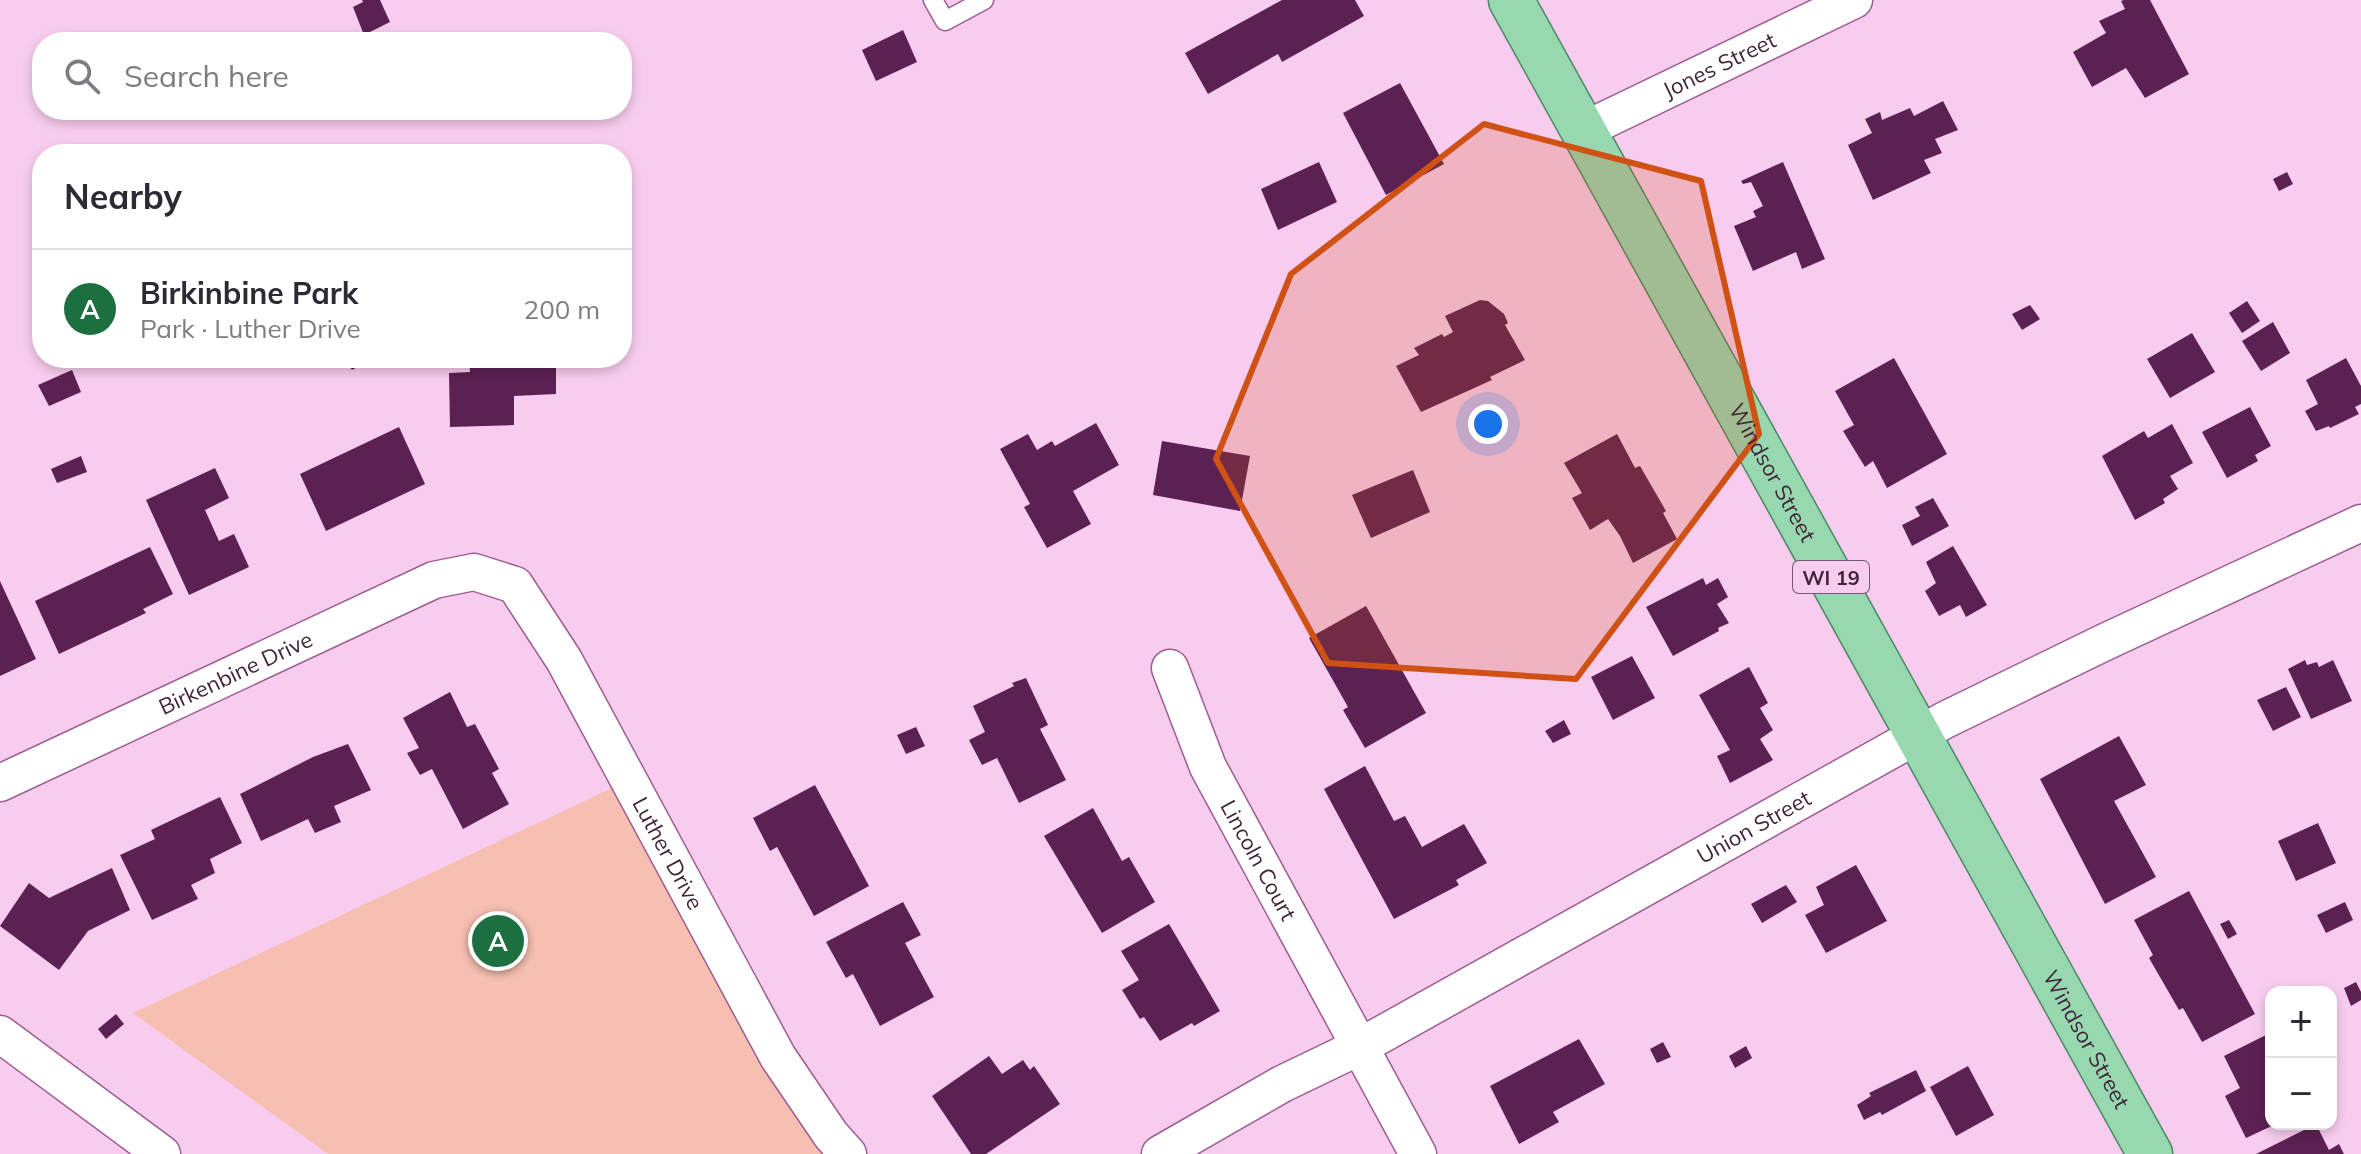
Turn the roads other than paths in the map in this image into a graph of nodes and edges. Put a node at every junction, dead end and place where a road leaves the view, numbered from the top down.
1 (933, 0) edge
2 (984, 0) edge
3 (1511, 0) edge
4 (1854, 0) edge
5 (1584, 130) junction
6 (2361, 523) edge
7 (474, 572) joint
8 (1170, 668) dead end
9 (1919, 736) junction
10 (0, 783) edge
11 (0, 1034) edge
12 (1361, 1046) junction
13 (162, 1154) edge
14 (848, 1154) edge
15 (1160, 1154) edge
16 (1418, 1154) edge
17 (2150, 1154) edge

1 - 2 lane
3 - 5 main road, Windsor Street / WI 19
4 - 5 street, Jones Street
5 - 9 main road, Windsor Street / WI 19
6 - 9 street, Union Street
7 - 10 street, Birkenbine Drive
7 - 14 street, Luther Drive
8 - 12 street, Lincoln Court
9 - 12 street, Union Street
9 - 17 main road, Windsor Street / WI 19
11 - 13 street
12 - 15 street, Union Street
12 - 16 street, Lincoln Court

